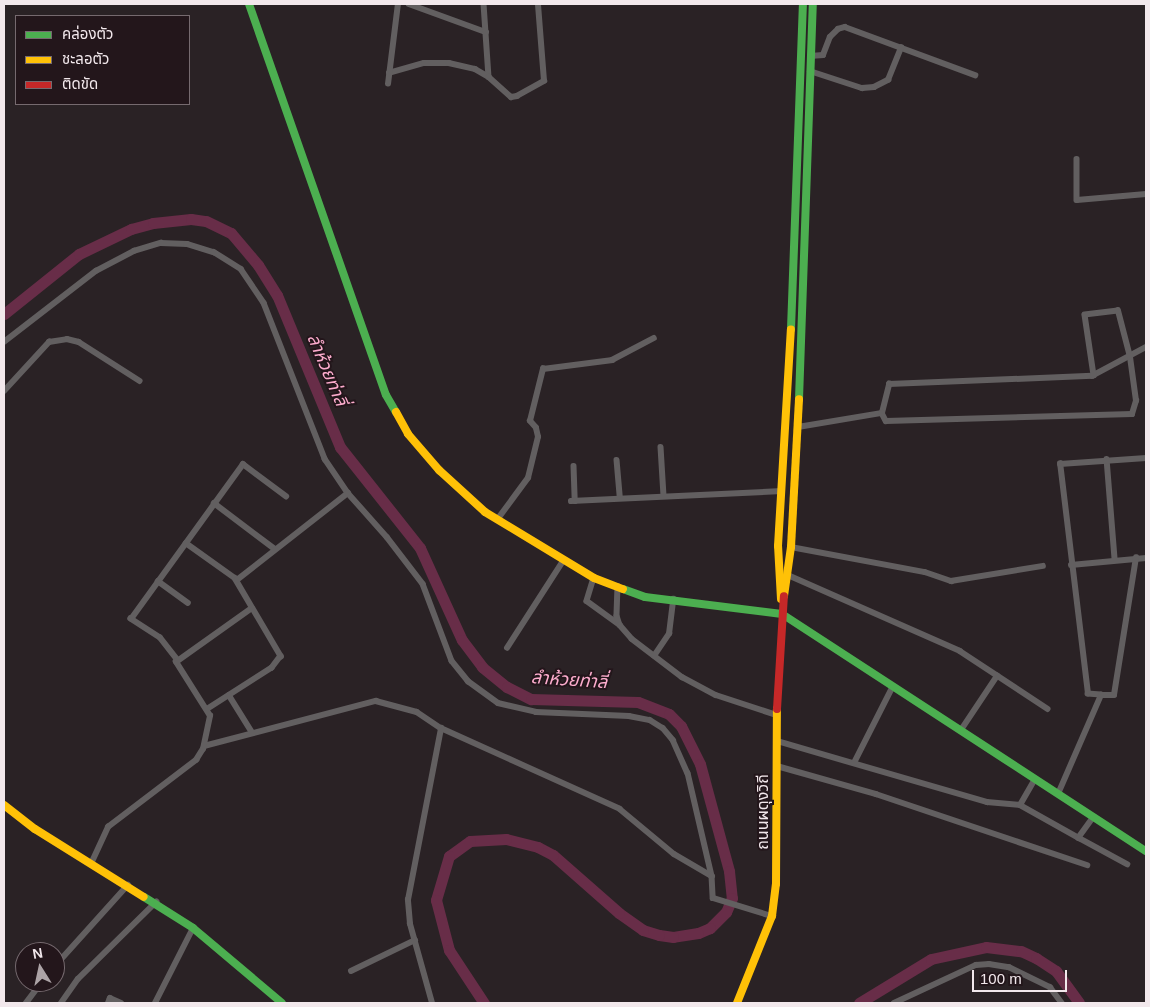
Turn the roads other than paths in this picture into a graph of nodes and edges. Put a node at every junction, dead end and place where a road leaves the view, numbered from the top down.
1 (248, 4) edge
2 (398, 4) edge
3 (409, 4) edge
4 (484, 4) edge
5 (538, 4) edge
6 (802, 4) edge
7 (813, 4) edge
8 (486, 32) junction
9 (901, 47) junction
10 (810, 56) junction
11 (810, 71) junction
12 (389, 74) junction
13 (974, 75) dead end
14 (489, 77) junction
15 (388, 84) dead end
16 (1078, 159) dead end
17 (1146, 194) edge
18 (654, 338) dead end
19 (4, 342) edge
20 (1146, 347) edge
21 (1130, 357) junction
22 (1094, 375) junction
23 (140, 381) dead end
24 (4, 391) edge
25 (882, 413) junction
26 (798, 427) junction
27 (661, 447) dead end
28 (1146, 458) edge
29 (1107, 459) junction
30 (617, 460) dead end
31 (574, 466) dead end
32 (782, 491) junction
33 (348, 493) junction
34 (286, 496) dead end
35 (664, 496) junction
36 (620, 498) junction
37 (214, 503) junction
38 (497, 520) junction
39 (186, 543) junction
40 (791, 547) junction
41 (275, 549) junction
42 (1136, 558) junction
43 (1146, 558) edge
44 (1115, 559) junction
45 (562, 561) junction
46 (1071, 565) junction
47 (1043, 566) dead end
48 (788, 575) junction
49 (594, 578) junction
50 (237, 580) junction
51 (158, 581) junction
52 (618, 586) junction
53 (673, 599) junction
54 (188, 603) dead end
55 (252, 608) junction
56 (782, 614) junction
57 (620, 624) junction
58 (507, 648) dead end
59 (654, 656) junction
60 (178, 661) junction
61 (997, 676) junction
62 (893, 686) junction
63 (1101, 694) junction
64 (229, 695) junction
65 (208, 709) junction
66 (1048, 709) dead end
67 (777, 715) junction
68 (441, 728) junction
69 (961, 730) junction
70 (252, 732) junction
71 (777, 741) junction
72 (204, 746) junction
73 (854, 763) junction
74 (777, 766) junction
75 (1035, 779) junction
76 (1058, 794) junction
77 (1020, 805) junction
78 (5, 808) edge
79 (1094, 817) junction
80 (1079, 838) junction
81 (1146, 851) edge
82 (91, 864) junction
83 (1127, 864) dead end
84 (1086, 865) dead end
85 (712, 876) junction
86 (128, 885) junction
87 (156, 902) junction
88 (772, 916) junction
89 (193, 928) junction
90 (414, 940) junction
91 (65, 955) edge
92 (351, 971) dead end
93 (34, 992) edge
94 (26, 1003) edge
95 (60, 1003) edge
96 (108, 1003) edge
97 (121, 1003) edge
98 (155, 1003) edge
99 (282, 1003) edge
100 (432, 1003) edge
101 (737, 1003) edge
102 (894, 1003) edge
103 (1062, 1003) edge

1 - 38 street
2 - 12 street
3 - 8 street
4 - 8 street
5 - 14 street
6 - 32 street
7 - 10 street
8 - 14 street
9 - 10 street
9 - 11 street
9 - 13 street
10 - 11 street
11 - 26 street
12 - 14 street
12 - 15 street
16 - 17 street
18 - 38 street
19 - 33 street
20 - 21 street
21 - 22 street
21 - 22 street
21 - 25 street
22 - 25 street
23 - 24 street
25 - 26 street
26 - 40 street
27 - 35 street
28 - 29 street
29 - 44 street
29 - 46 street
30 - 36 street
31 - 36 street
32 - 35 street
32 - 56 street
33 - 41 street
33 - 85 street
34 - 37 street
35 - 36 street
37 - 39 street
37 - 41 street
38 - 45 street
39 - 50 street
39 - 51 street
40 - 47 street
40 - 48 street
41 - 50 street
42 - 43 street
42 - 44 street
42 - 63 street
44 - 46 street
45 - 49 street
45 - 58 street
46 - 63 street
48 - 56 street
48 - 61 street
49 - 52 street
49 - 57 street
50 - 55 street
51 - 54 street
51 - 60 street
52 - 53 street
52 - 57 street
53 - 56 street
53 - 59 street
55 - 60 street
55 - 64 street
56 - 62 street
56 - 67 street, ถนนผดุงวิถี
57 - 59 street
59 - 67 street
60 - 65 street
61 - 66 street
61 - 69 street
62 - 69 street
62 - 73 street
63 - 76 street
64 - 65 street
64 - 70 street
65 - 72 street
67 - 71 street, ถนนผดุงวิถี
68 - 70 street
68 - 85 street
68 - 90 street
69 - 75 street
70 - 72 street
71 - 73 street
71 - 74 street, ถนนผดุงวิถี
72 - 82 street
73 - 77 street
74 - 84 street
74 - 88 street, ถนนผดุงวิถี
75 - 76 street
75 - 77 street
76 - 79 street
77 - 80 street
78 - 82 street
79 - 80 street
79 - 81 street
80 - 83 street
82 - 86 street
85 - 88 street
86 - 87 street
86 - 91 street
87 - 89 street
87 - 95 street
88 - 101 street, ถนนผดุงวิถี
89 - 98 street
89 - 99 street
90 - 92 street
90 - 100 street
93 - 94 street
96 - 97 street
102 - 103 street

